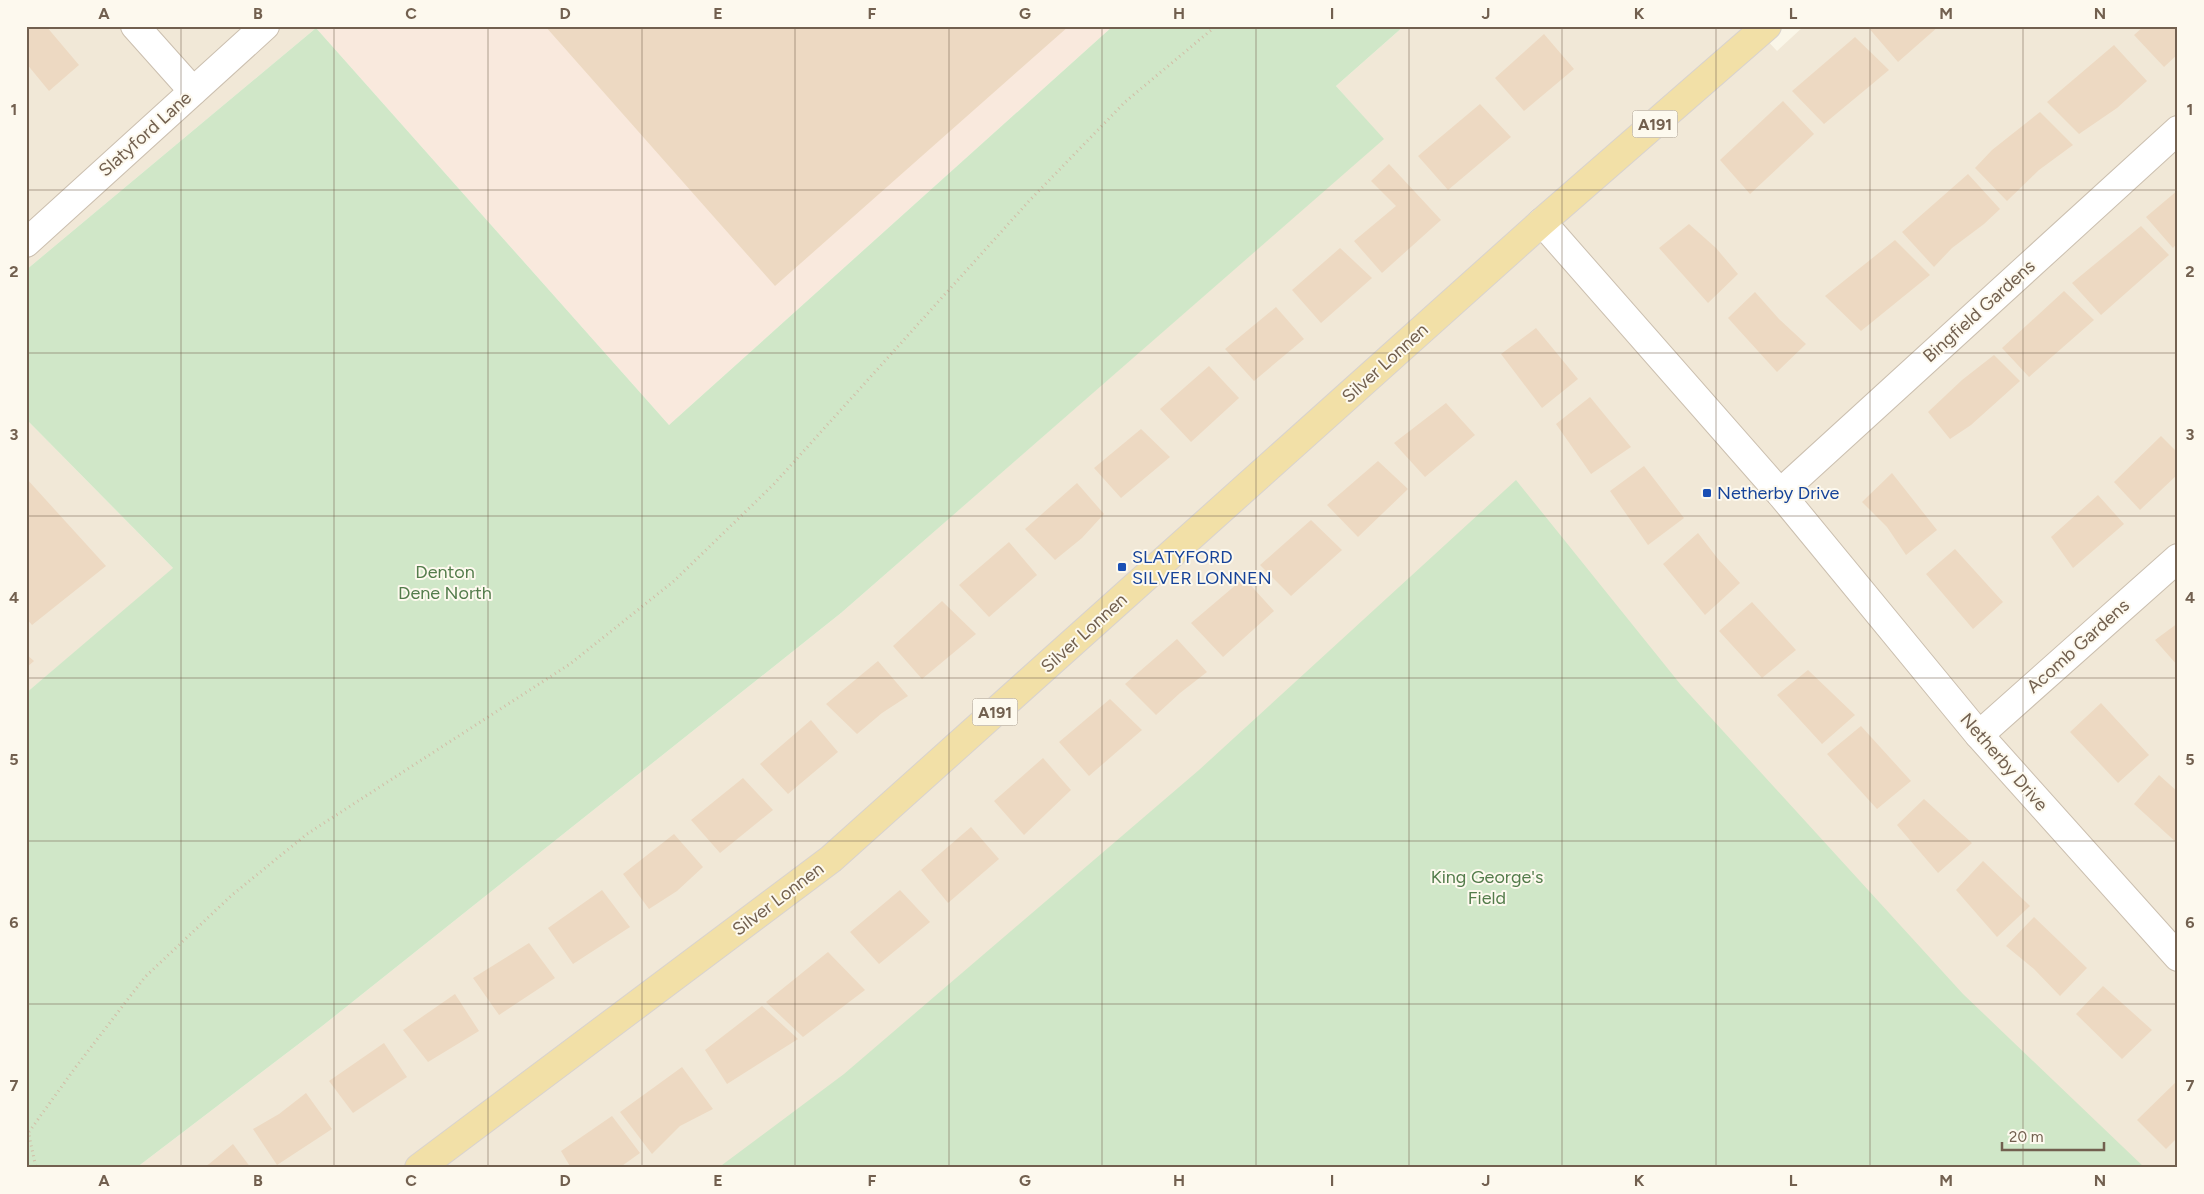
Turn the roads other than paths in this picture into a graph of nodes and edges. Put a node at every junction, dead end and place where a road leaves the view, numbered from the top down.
1 (135, 26) edge
2 (265, 26) edge
3 (1767, 26) edge
4 (192, 91) junction
5 (2178, 130) edge
6 (1542, 222) junction
7 (26, 243) edge
8 (1780, 493) junction
9 (2178, 558) edge
10 (1979, 735) junction
11 (2178, 957) edge
12 (419, 1168) edge

1 - 4 street
2 - 4 street, Slatyford Lane
3 - 6 main road, Silver Lonnen / A191
4 - 7 street, Slatyford Lane
5 - 8 street, Bingfield Gardens
6 - 8 street, Netherby Drive
6 - 12 main road, Silver Lonnen / A191
8 - 10 street, Netherby Drive
9 - 10 street, Acomb Gardens
10 - 11 street, Netherby Drive

